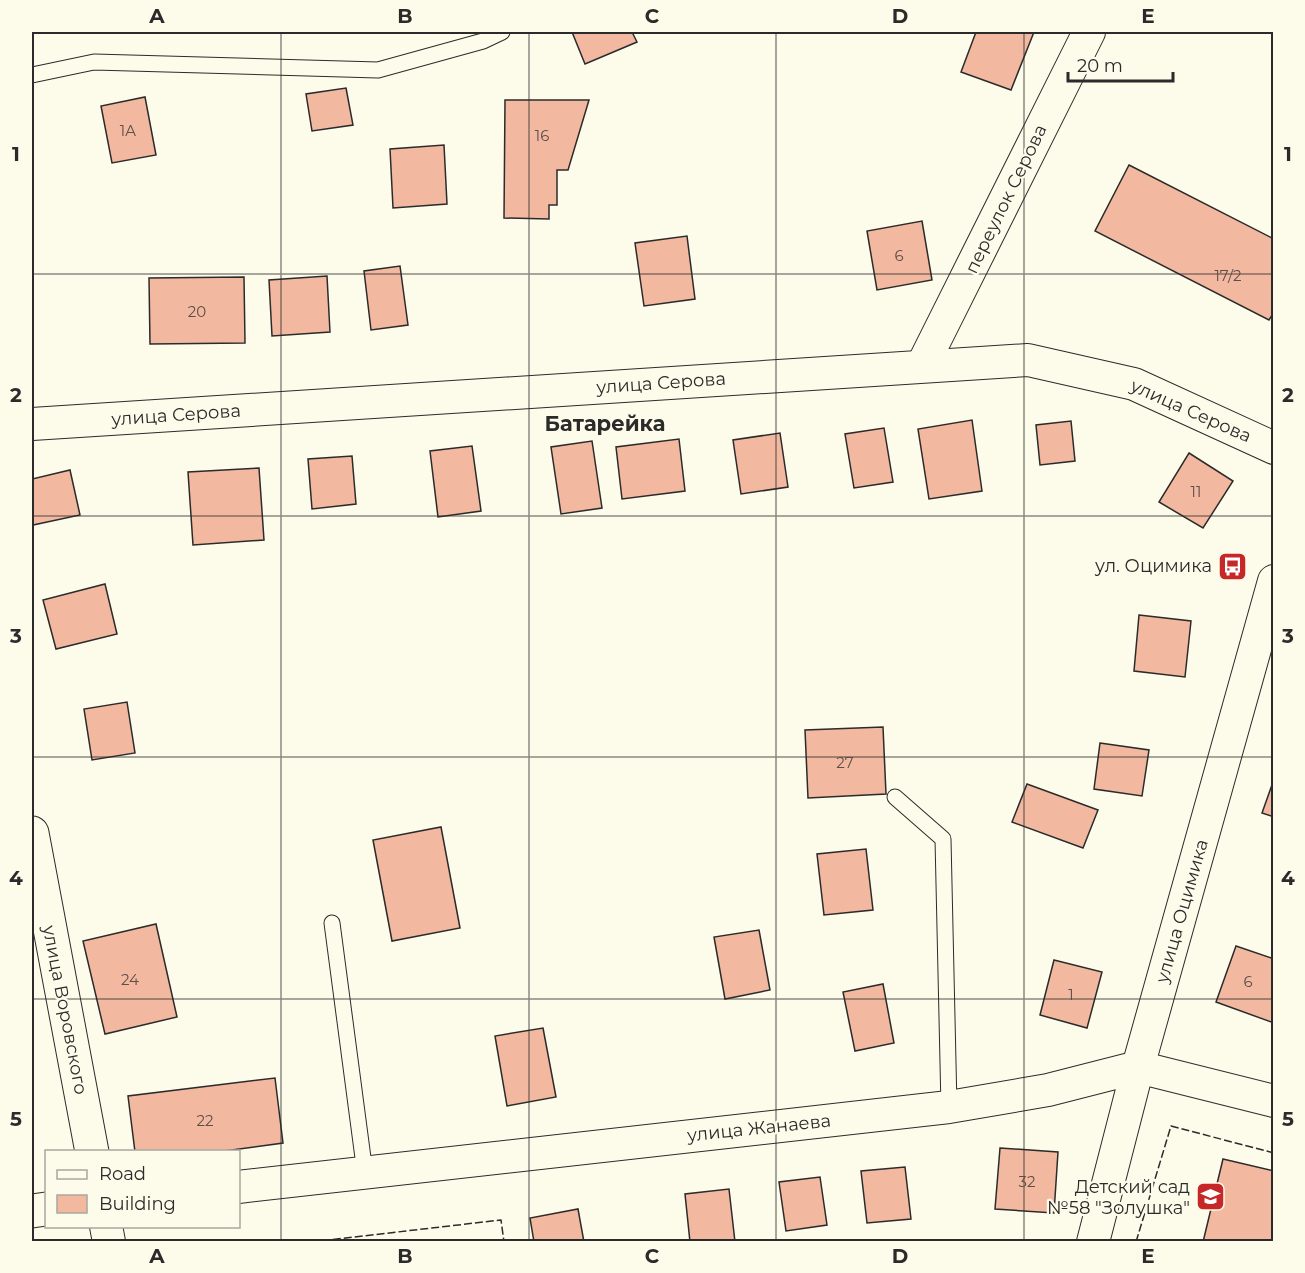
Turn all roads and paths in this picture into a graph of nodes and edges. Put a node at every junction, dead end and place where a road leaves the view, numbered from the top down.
1 (502, 32) edge
2 (1089, 32) edge
3 (32, 75) edge
4 (922, 366) junction
5 (32, 424) edge
6 (1274, 448) edge
7 (1274, 581) edge
8 (895, 797) dead end
9 (32, 833) edge
10 (332, 923) dead end
11 (1138, 1067) junction
12 (1274, 1101) edge
13 (950, 1107) junction
14 (92, 1150) edge
15 (365, 1173) junction
16 (240, 1187) edge
17 (1093, 1242) edge

1 - 3 lane
2 - 4 street, переулок Серова
4 - 5 street, улица Серова
4 - 6 street, улица Серова
7 - 11 street, улица Оцимика
8 - 13 lane
9 - 14 street, улица Воровского
10 - 15 lane
11 - 12 street, улица Жанаева
11 - 13 street, улица Жанаева
11 - 17 street, улица Оцимика
13 - 15 street, улица Жанаева
15 - 16 street, улица Жанаева

